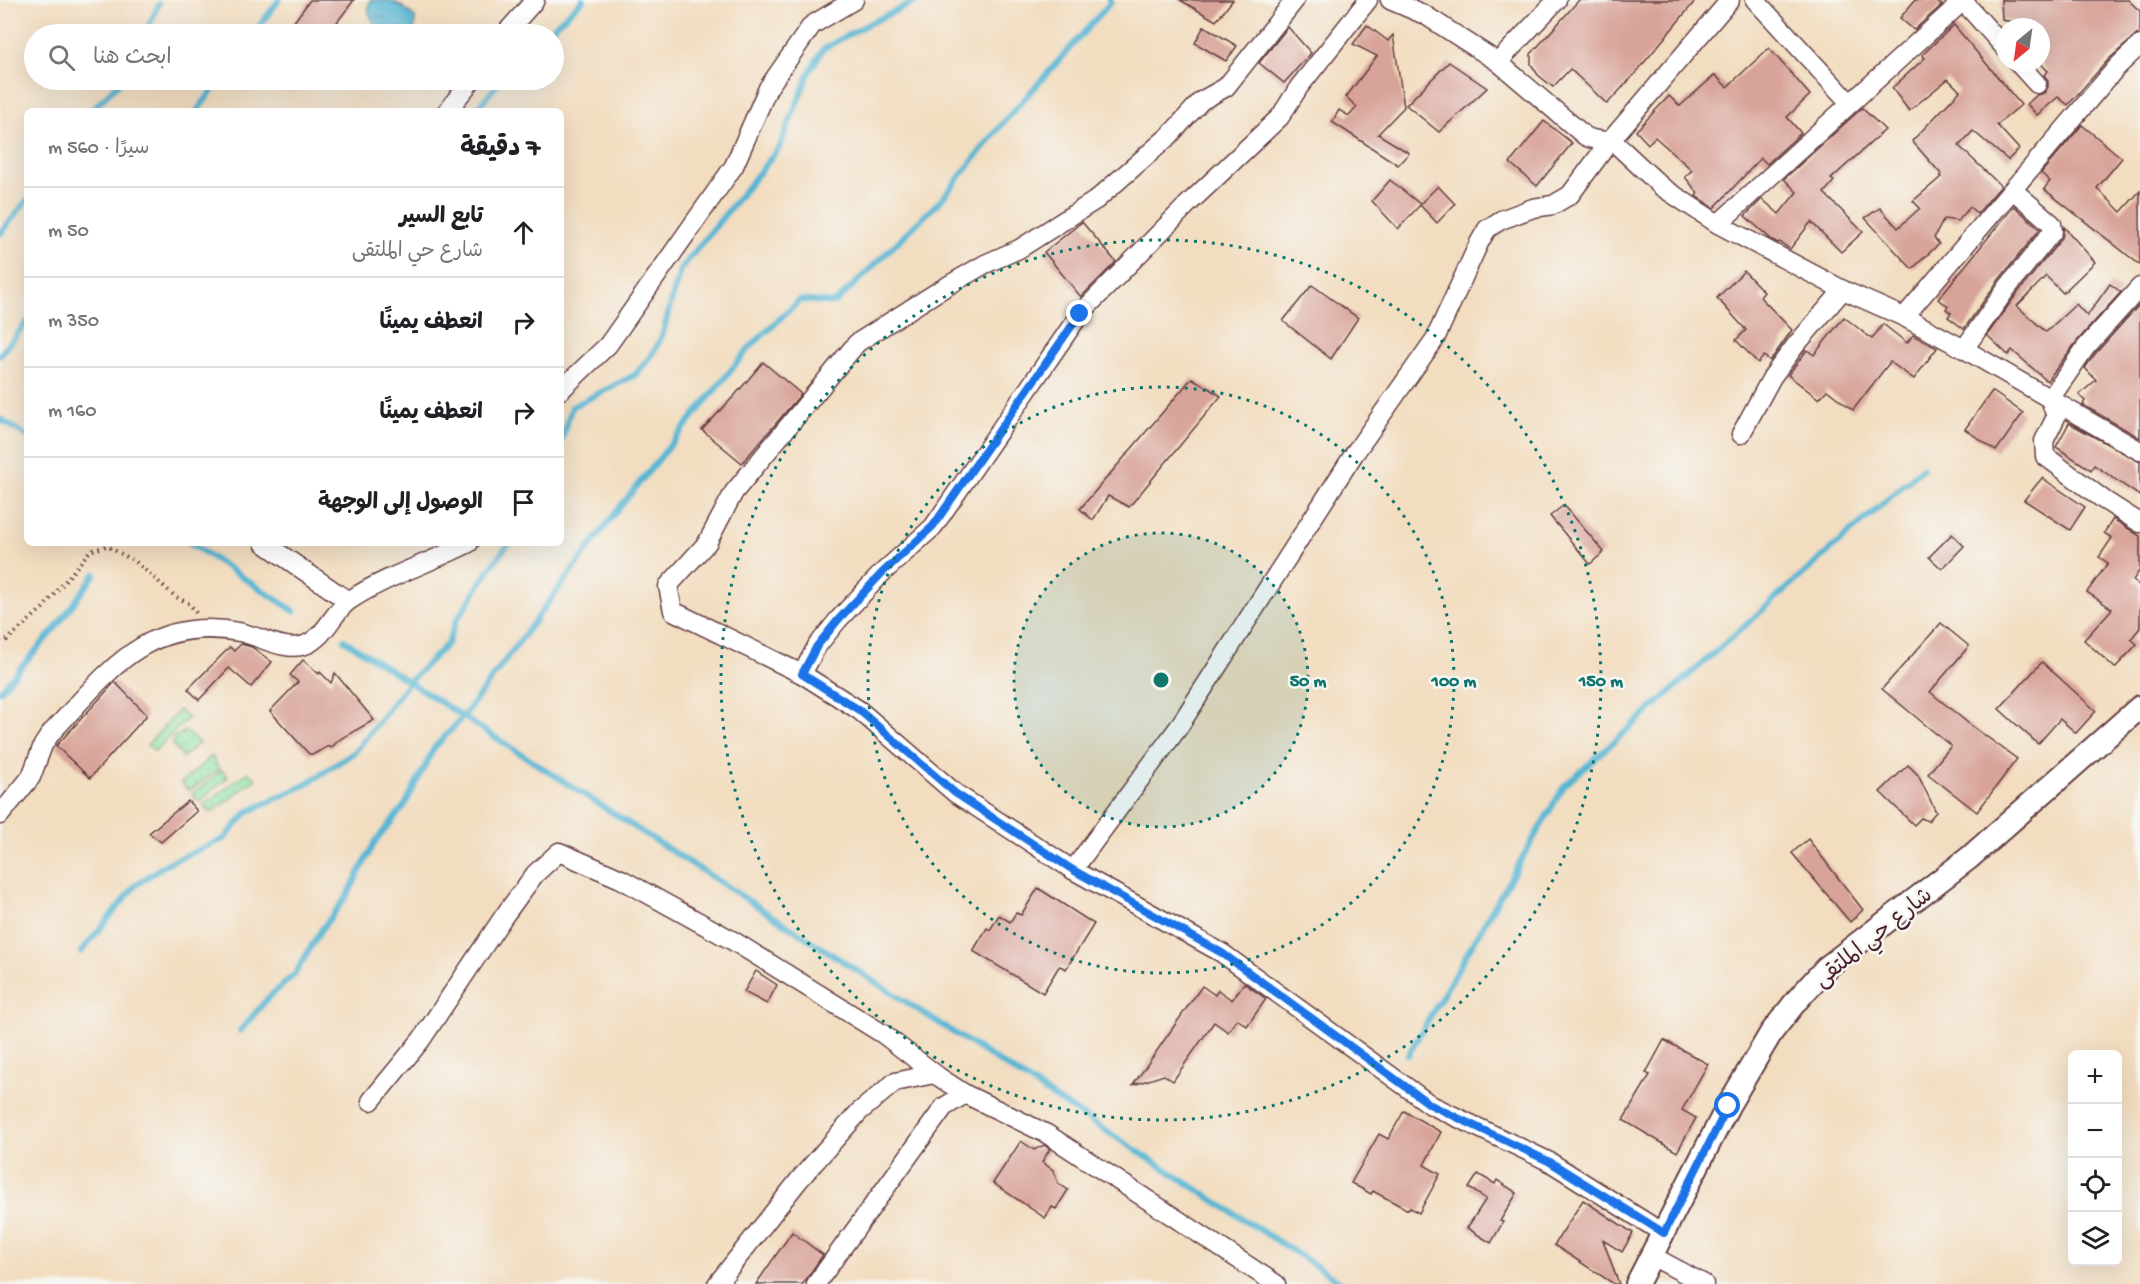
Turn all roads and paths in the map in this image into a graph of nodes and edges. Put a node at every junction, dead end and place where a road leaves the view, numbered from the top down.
1 (535, 0) edge
2 (855, 0) edge
3 (1295, 0) edge
4 (1368, 0) edge
5 (1390, 0) edge
6 (1557, 0) edge
7 (1730, 0) edge
8 (1755, 0) edge
9 (1964, 0) edge
10 (1410, 4) edge
11 (514, 24) edge
12 (1996, 37) edge
13 (2140, 45) edge
14 (1498, 62) junction
15 (2026, 72) edge
16 (2037, 84) dead end
17 (463, 90) edge
18 (1850, 103) junction
19 (449, 108) edge
20 (1610, 141) junction
21 (2013, 190) junction
22 (1718, 224) junction
23 (2140, 287) edge
24 (1843, 290) junction
25 (1904, 317) junction
26 (1964, 349) junction
27 (564, 387) edge
28 (2050, 399) junction
29 (1741, 434) dead end
30 (2140, 451) edge
31 (2140, 523) edge
32 (268, 546) edge
33 (463, 546) edge
34 (348, 601) junction
35 (207, 629) junction
36 (0, 641) edge
37 (802, 674) junction
38 (2140, 707) edge
39 (0, 815) edge
40 (1073, 870) junction
41 (934, 1074) junction
42 (965, 1094) junction
43 (371, 1101) dead end
44 (1664, 1233) junction
45 (1652, 1256) junction
46 (717, 1284) edge
47 (816, 1284) edge
48 (1276, 1284) edge
49 (1637, 1284) edge
50 (1704, 1284) edge

1 - 11 street
2 - 27 street
3 - 37 street
4 - 37 street
5 - 10 street
6 - 14 street
7 - 20 street
8 - 18 street
9 - 12 street
9 - 18 street
10 - 14 street
13 - 21 street
14 - 20 street
15 - 16 street
17 - 19 street
18 - 22 street
20 - 22 street
20 - 40 street
21 - 25 street
21 - 26 street
22 - 24 street
23 - 28 street
24 - 25 street
24 - 29 street
25 - 26 street
26 - 28 street
28 - 30 street
28 - 31 street
32 - 34 street
33 - 34 street
34 - 35 street
35 - 36 path
35 - 39 street
37 - 40 street
38 - 44 street, شارع حي الملتقى
40 - 44 street
41 - 42 street
41 - 43 street
41 - 46 street
42 - 47 street
42 - 48 street
44 - 45 street, شارع حي الملتقى
45 - 49 street, شارع حي الملتقى
45 - 50 street

